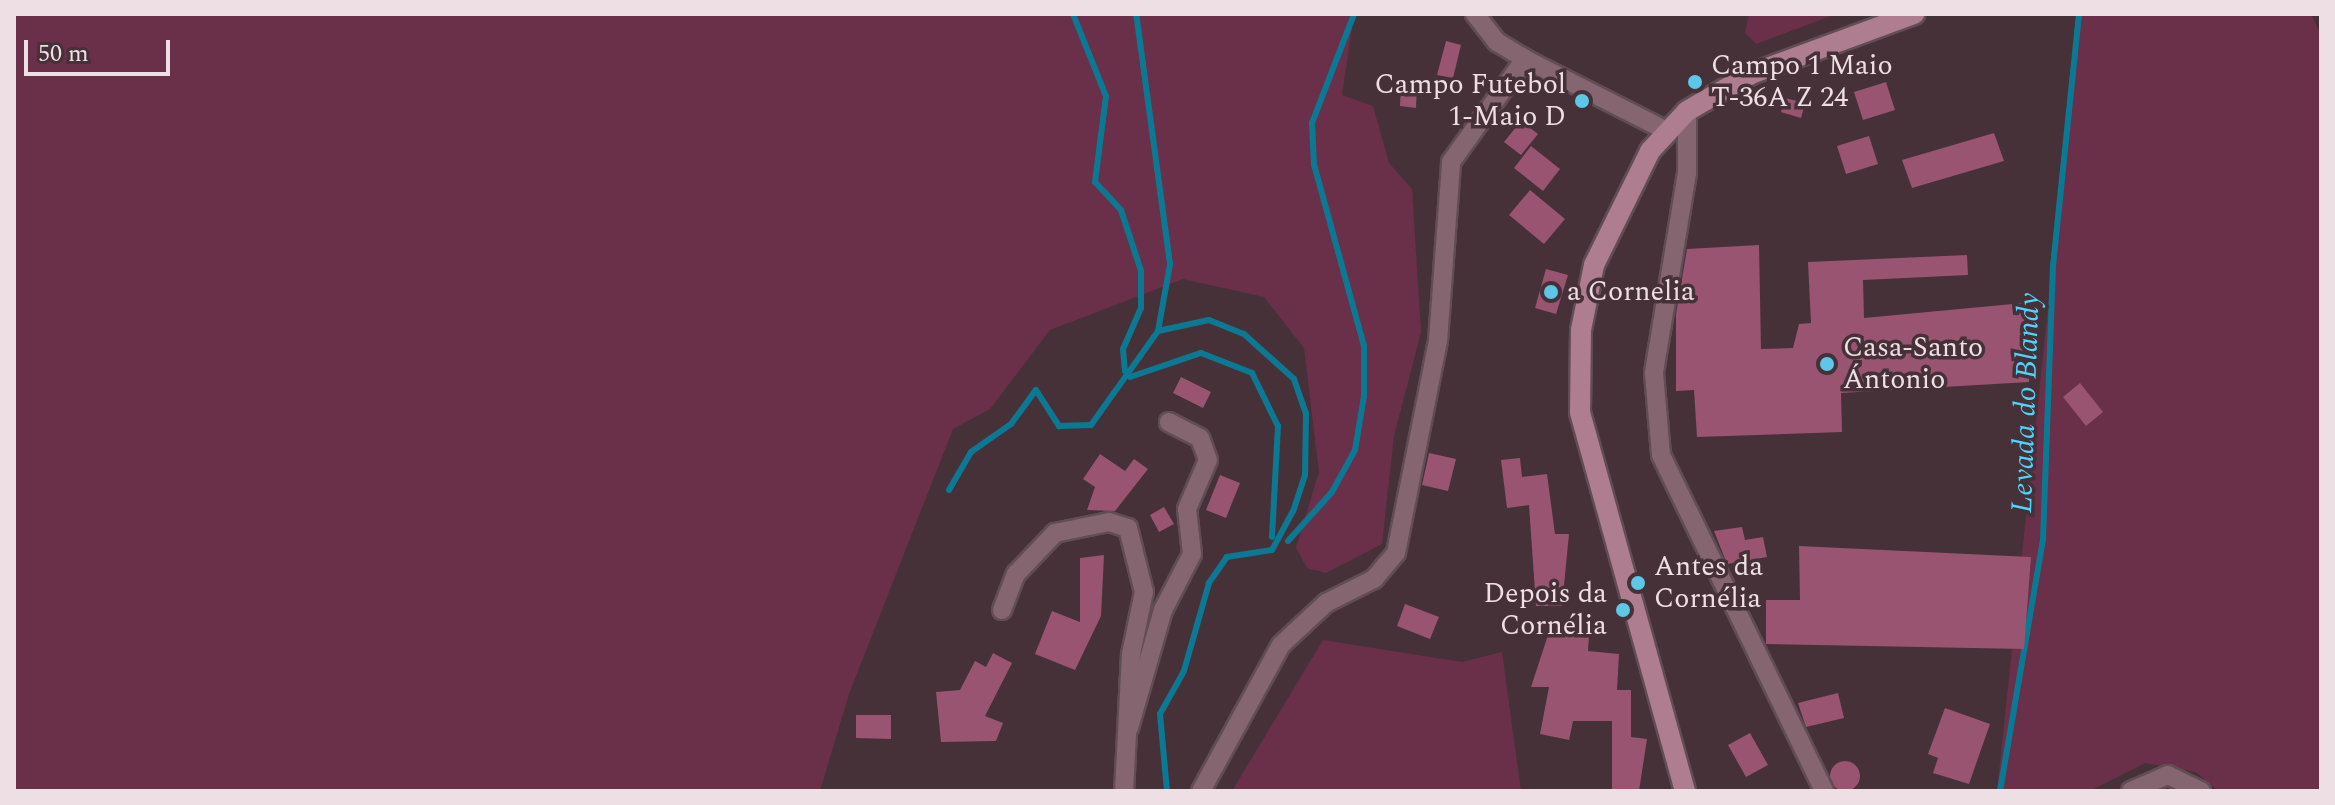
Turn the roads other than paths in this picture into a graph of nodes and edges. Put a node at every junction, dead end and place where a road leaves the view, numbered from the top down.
1 (1475, 14) edge
2 (1914, 14) edge
3 (1525, 59) junction
4 (1687, 111) junction
5 (1667, 131) junction
6 (1169, 422) dead end
7 (1002, 610) dead end
8 (1125, 734) junction
9 (1124, 791) edge
10 (1201, 791) edge
11 (1685, 791) edge
12 (1824, 791) edge
13 (2131, 791) edge
14 (2201, 791) edge

1 - 3 street
2 - 4 main road
3 - 5 street
3 - 10 street
4 - 5 main road
4 - 12 street
5 - 11 main road
6 - 8 street
7 - 8 street
8 - 9 street
13 - 14 street

